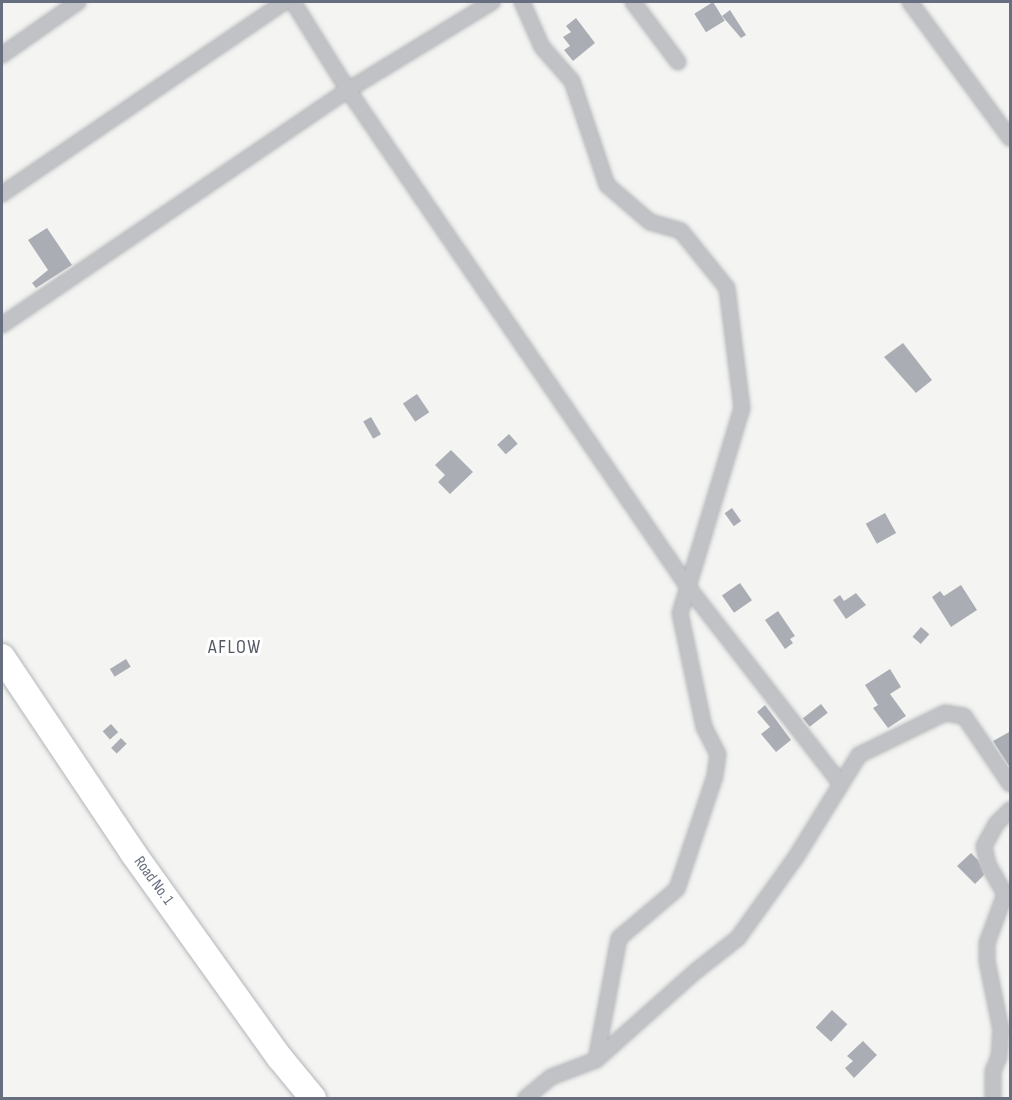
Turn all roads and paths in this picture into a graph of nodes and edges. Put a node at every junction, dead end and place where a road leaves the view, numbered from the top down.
1 (78, 2) edge
2 (284, 2) edge
3 (293, 2) edge
4 (492, 2) edge
5 (522, 2) edge
6 (633, 2) edge
7 (910, 2) edge
8 (2, 55) edge
9 (678, 62) dead end
10 (348, 90) junction
11 (1011, 138) edge
12 (2, 194) edge
13 (2, 325) edge
14 (688, 587) junction
15 (2, 657) edge
16 (841, 784) junction
17 (1011, 784) edge
18 (1011, 810) edge
19 (596, 1060) junction
20 (313, 1098) edge
21 (526, 1098) edge
22 (993, 1098) edge

1 - 8 street
2 - 12 street
3 - 10 street
4 - 10 street
5 - 14 street
6 - 9 street
7 - 11 street
10 - 13 street
10 - 14 street
14 - 16 street
14 - 19 street
15 - 20 highway, Road No. 1
16 - 17 street
16 - 19 street
18 - 22 street
19 - 21 street

